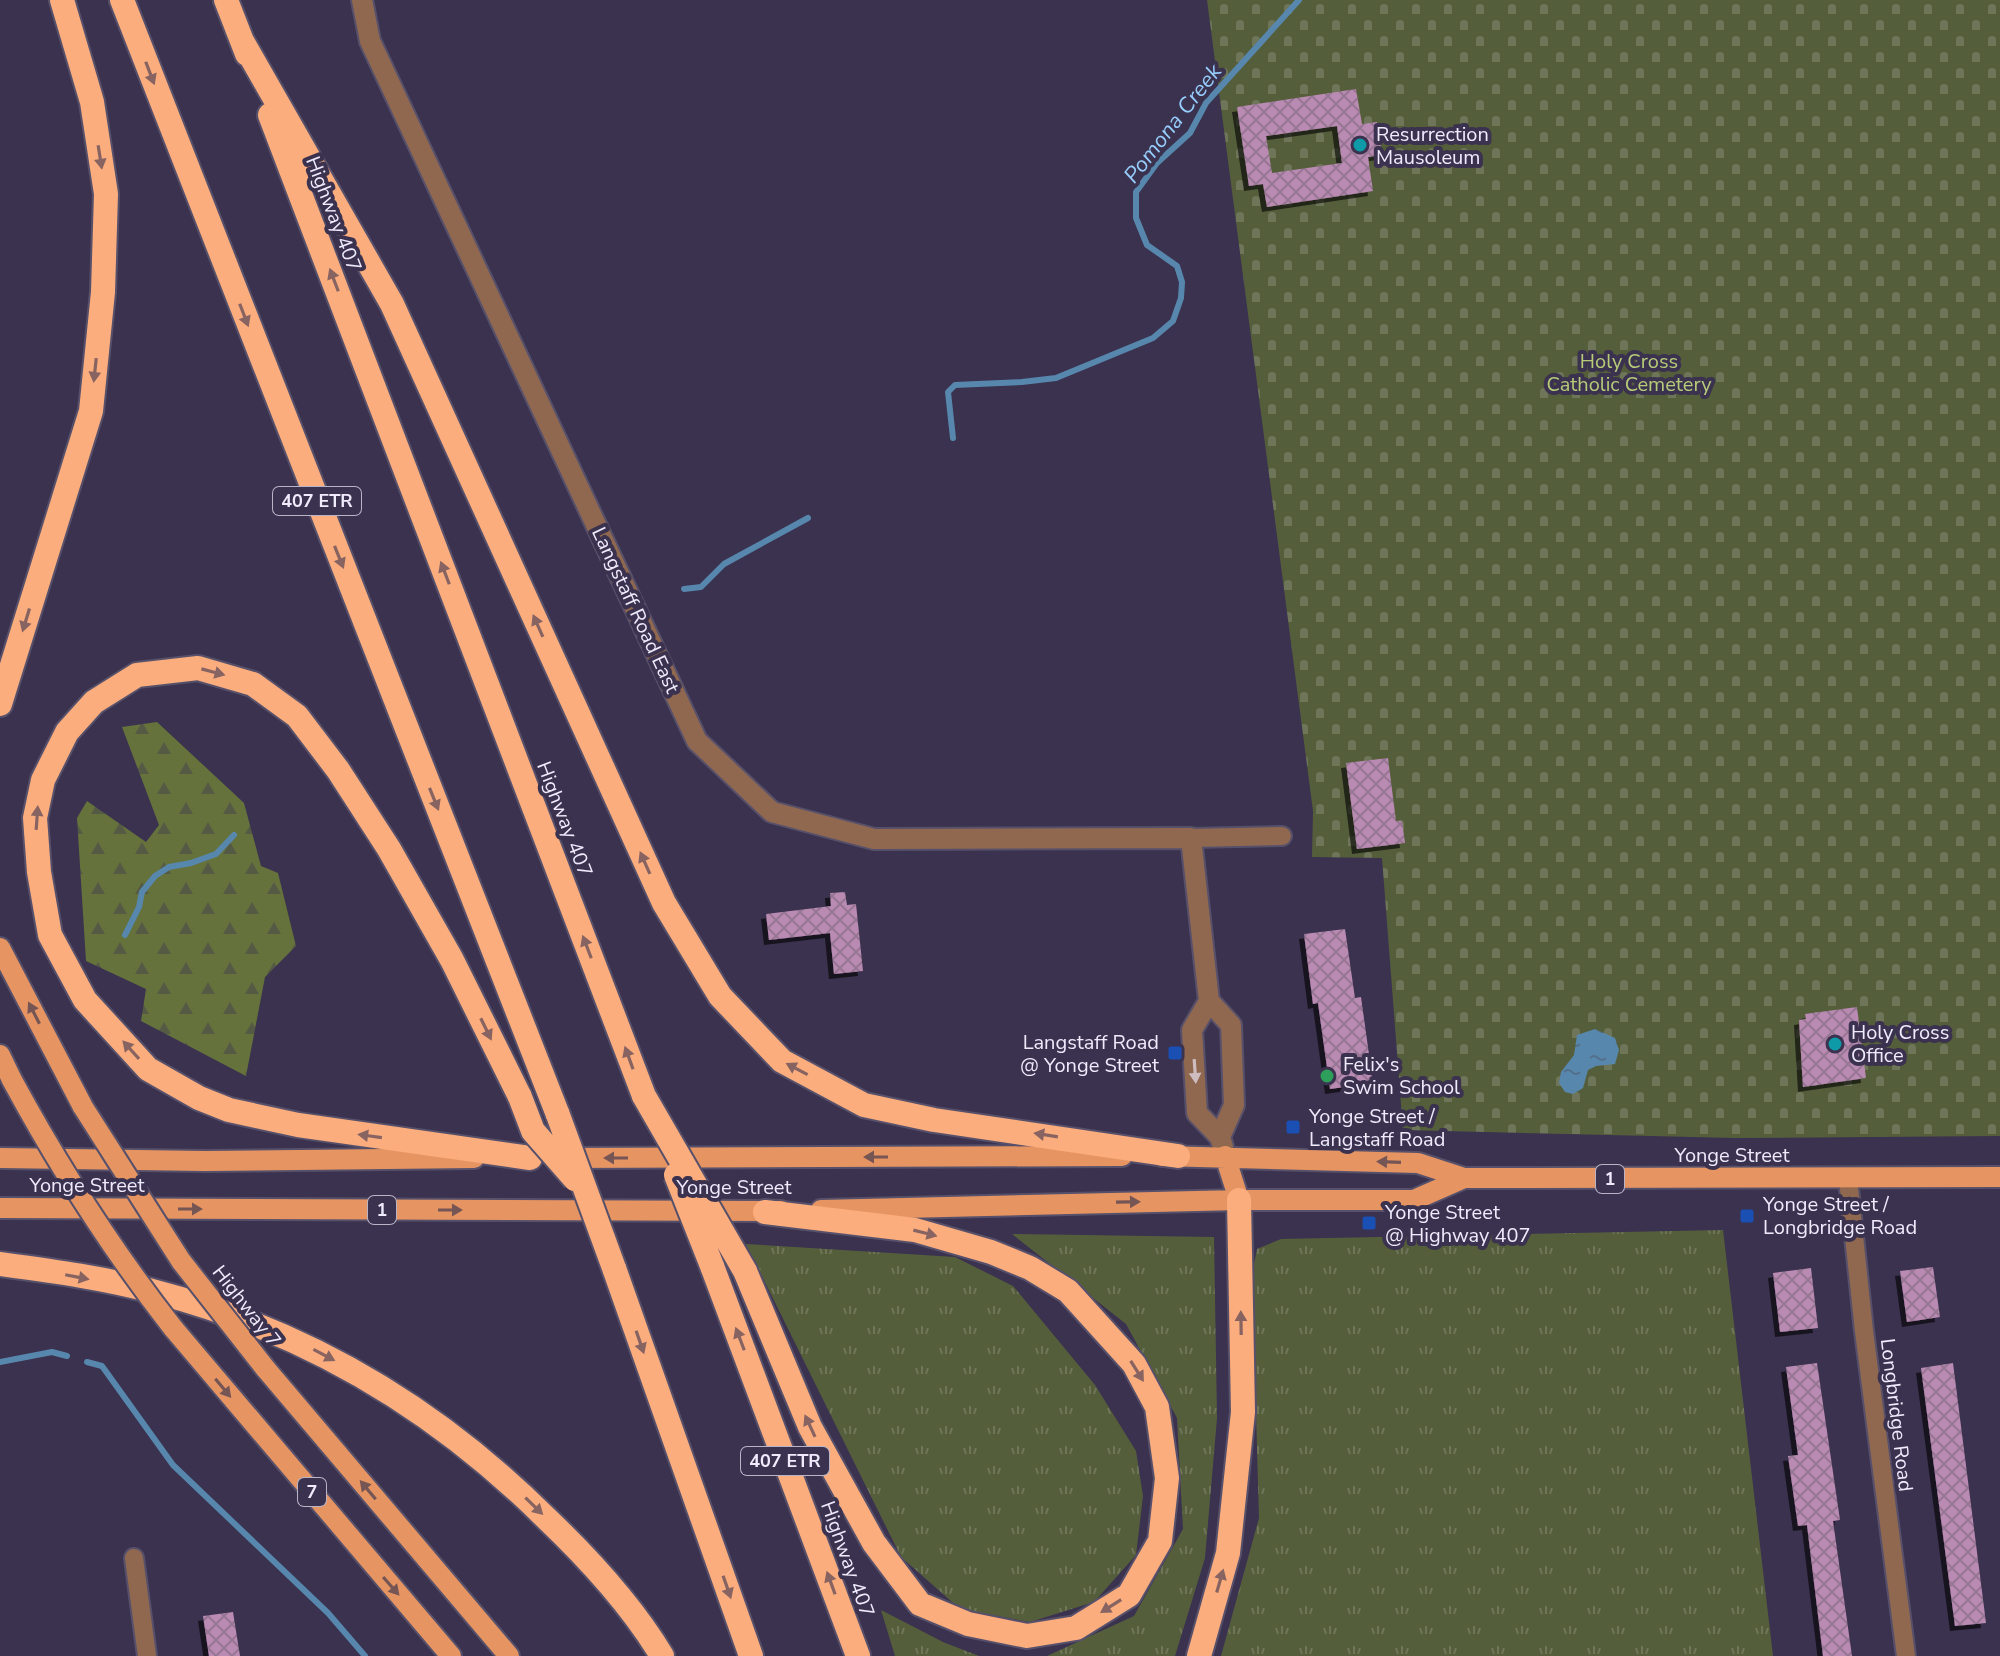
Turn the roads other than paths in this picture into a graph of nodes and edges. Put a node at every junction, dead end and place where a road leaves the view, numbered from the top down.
1 (62, 0) edge
2 (122, 0) edge
3 (226, 0) edge
4 (362, 0) edge
5 (242, 41) junction
6 (0, 704) edge
7 (1282, 836) dead end
8 (1191, 838) junction
9 (0, 948) edge
10 (1209, 1001) junction
11 (0, 1055) edge
12 (644, 1096) junction
13 (1222, 1147) junction
14 (1178, 1156) junction
15 (0, 1158) edge
16 (530, 1158) junction
17 (2000, 1177) edge
18 (1464, 1178) junction
19 (1848, 1179) junction
20 (587, 1193) junction
21 (1239, 1200) junction
22 (0, 1208) edge
23 (765, 1212) junction
24 (0, 1264) edge
25 (134, 1558) dead end
26 (147, 1656) edge
27 (451, 1656) edge
28 (509, 1656) edge
29 (662, 1656) edge
30 (751, 1656) edge
31 (858, 1656) edge
32 (1199, 1656) edge
33 (1906, 1656) edge

1 -> 6 highway
2 -> 20 highway, 407 ETR, bridge
3 - 5 highway, Highway 407 / 407 ETR
4 - 8 street, Langstaff Road East
12 -> 5 highway, Highway 407 / 407 ETR
14 -> 5 highway
7 - 8 street, Langstaff Road East
8 - 10 street
28 -> 9 main road, Highway 7 / 7, bridge
10 - 13 street
10 -> 13 street
11 -> 27 main road, 7, bridge
23 -> 12 highway, bridge
31 -> 12 highway, Highway 407 / 407 ETR, bridge
13 - 14 main road, Yonge Street / 1
18 -> 13 main road, Yonge Street / 1
13 - 21 main road
14 -> 16 main road, Yonge Street / 1
15 - 16 main road, Yonge Street / 1
16 -> 20 highway, bridge
17 - 19 main road, Yonge Street / 1
18 - 19 main road, Yonge Street / 1
18 - 21 main road, Yonge Street / 1
19 - 33 street, Longbridge Road
20 -> 30 highway, 407 ETR, bridge
23 -> 21 main road, Yonge Street / 1
32 -> 21 highway
22 -> 23 main road, Yonge Street / 1
24 -> 29 highway
25 - 26 street

